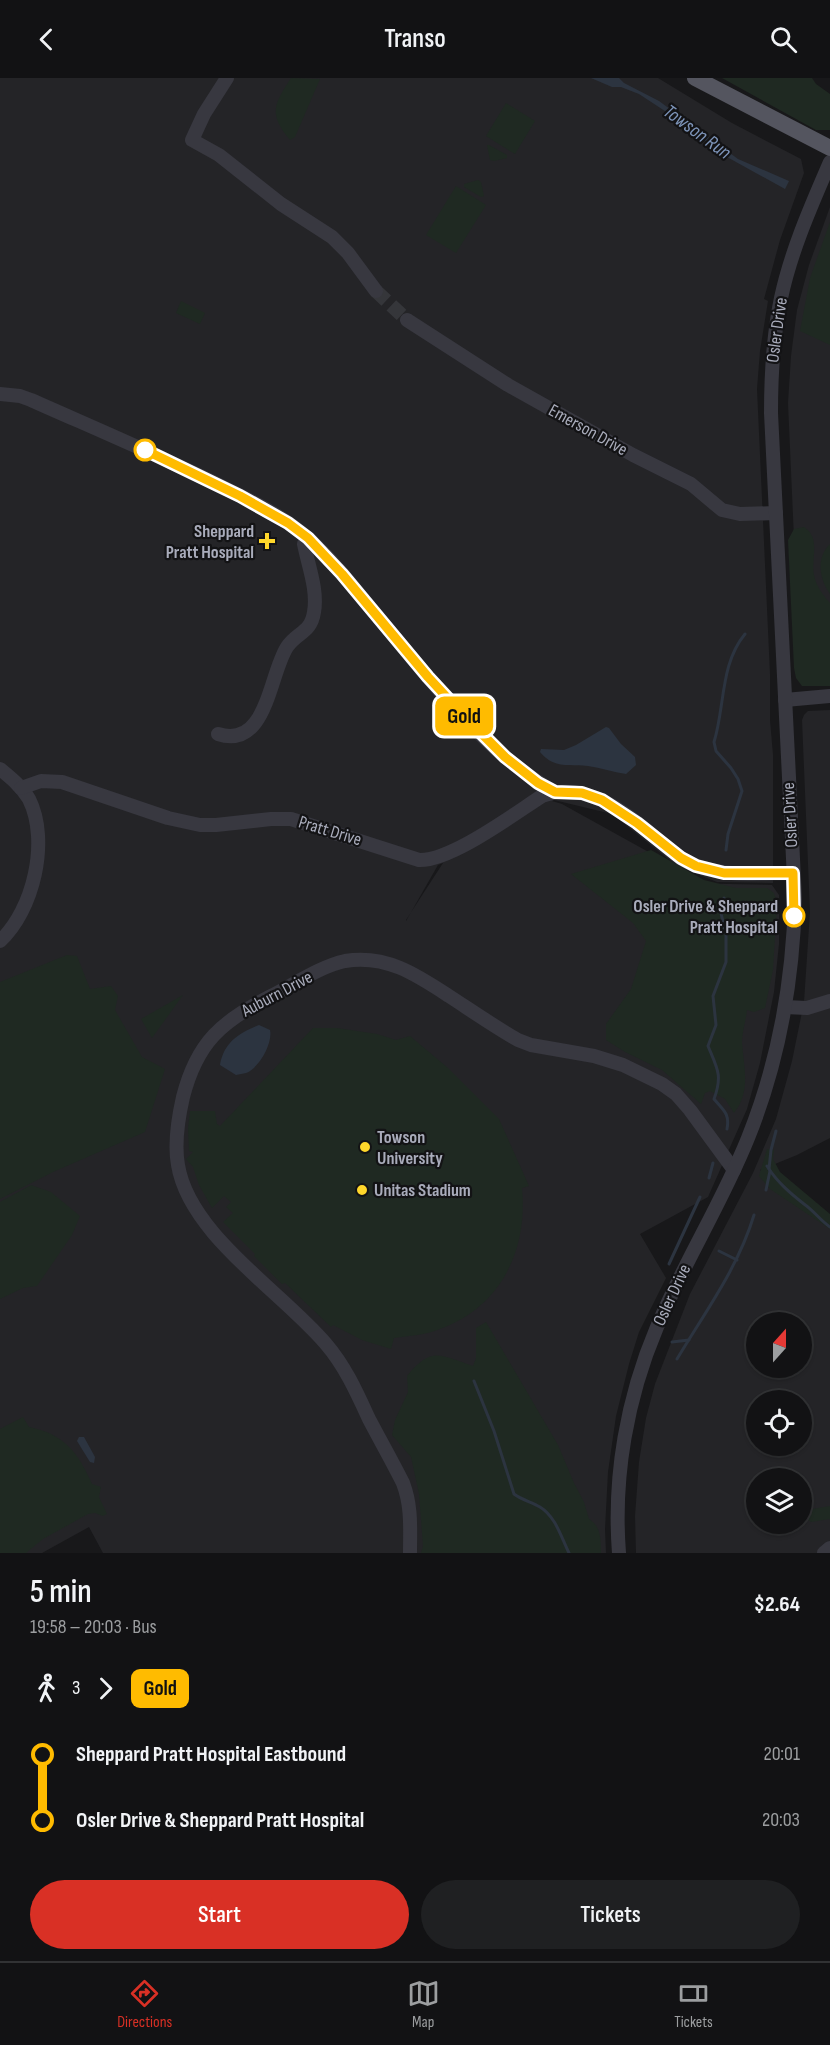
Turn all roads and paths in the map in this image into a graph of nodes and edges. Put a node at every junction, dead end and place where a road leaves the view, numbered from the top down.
1 (227, 78) edge
2 (695, 78) edge
3 (830, 148) edge
4 (830, 162) edge
5 (376, 291) tunnel mouth
6 (407, 320) tunnel mouth
7 (0, 394) edge
8 (776, 513) junction
9 (308, 538) junction
10 (830, 696) edge
11 (784, 700) junction
12 (218, 734) dead end
13 (0, 769) edge
14 (21, 788) junction
15 (555, 792) junction
16 (793, 873) junction
17 (0, 941) edge
18 (830, 1000) edge
19 (785, 1007) junction
20 (734, 1170) junction
21 (830, 1548) edge
22 (410, 1553) edge
23 (619, 1553) edge
24 (824, 1553) edge

1 - 5 street
2 - 3 main road
4 - 8 street, Osler Drive
6 - 8 street, Emerson Drive
7 - 9 street
8 - 11 street, Osler Drive
9 - 12 street
9 - 15 street
10 - 11 street
11 - 16 street, Osler Drive
13 - 14 street
14 - 15 street, Pratt Drive
14 - 17 street
15 - 16 street
16 - 19 street, Osler Drive
18 - 19 street
19 - 20 street, Osler Drive
20 - 22 street, Auburn Drive
20 - 23 street, Osler Drive
21 - 24 street

